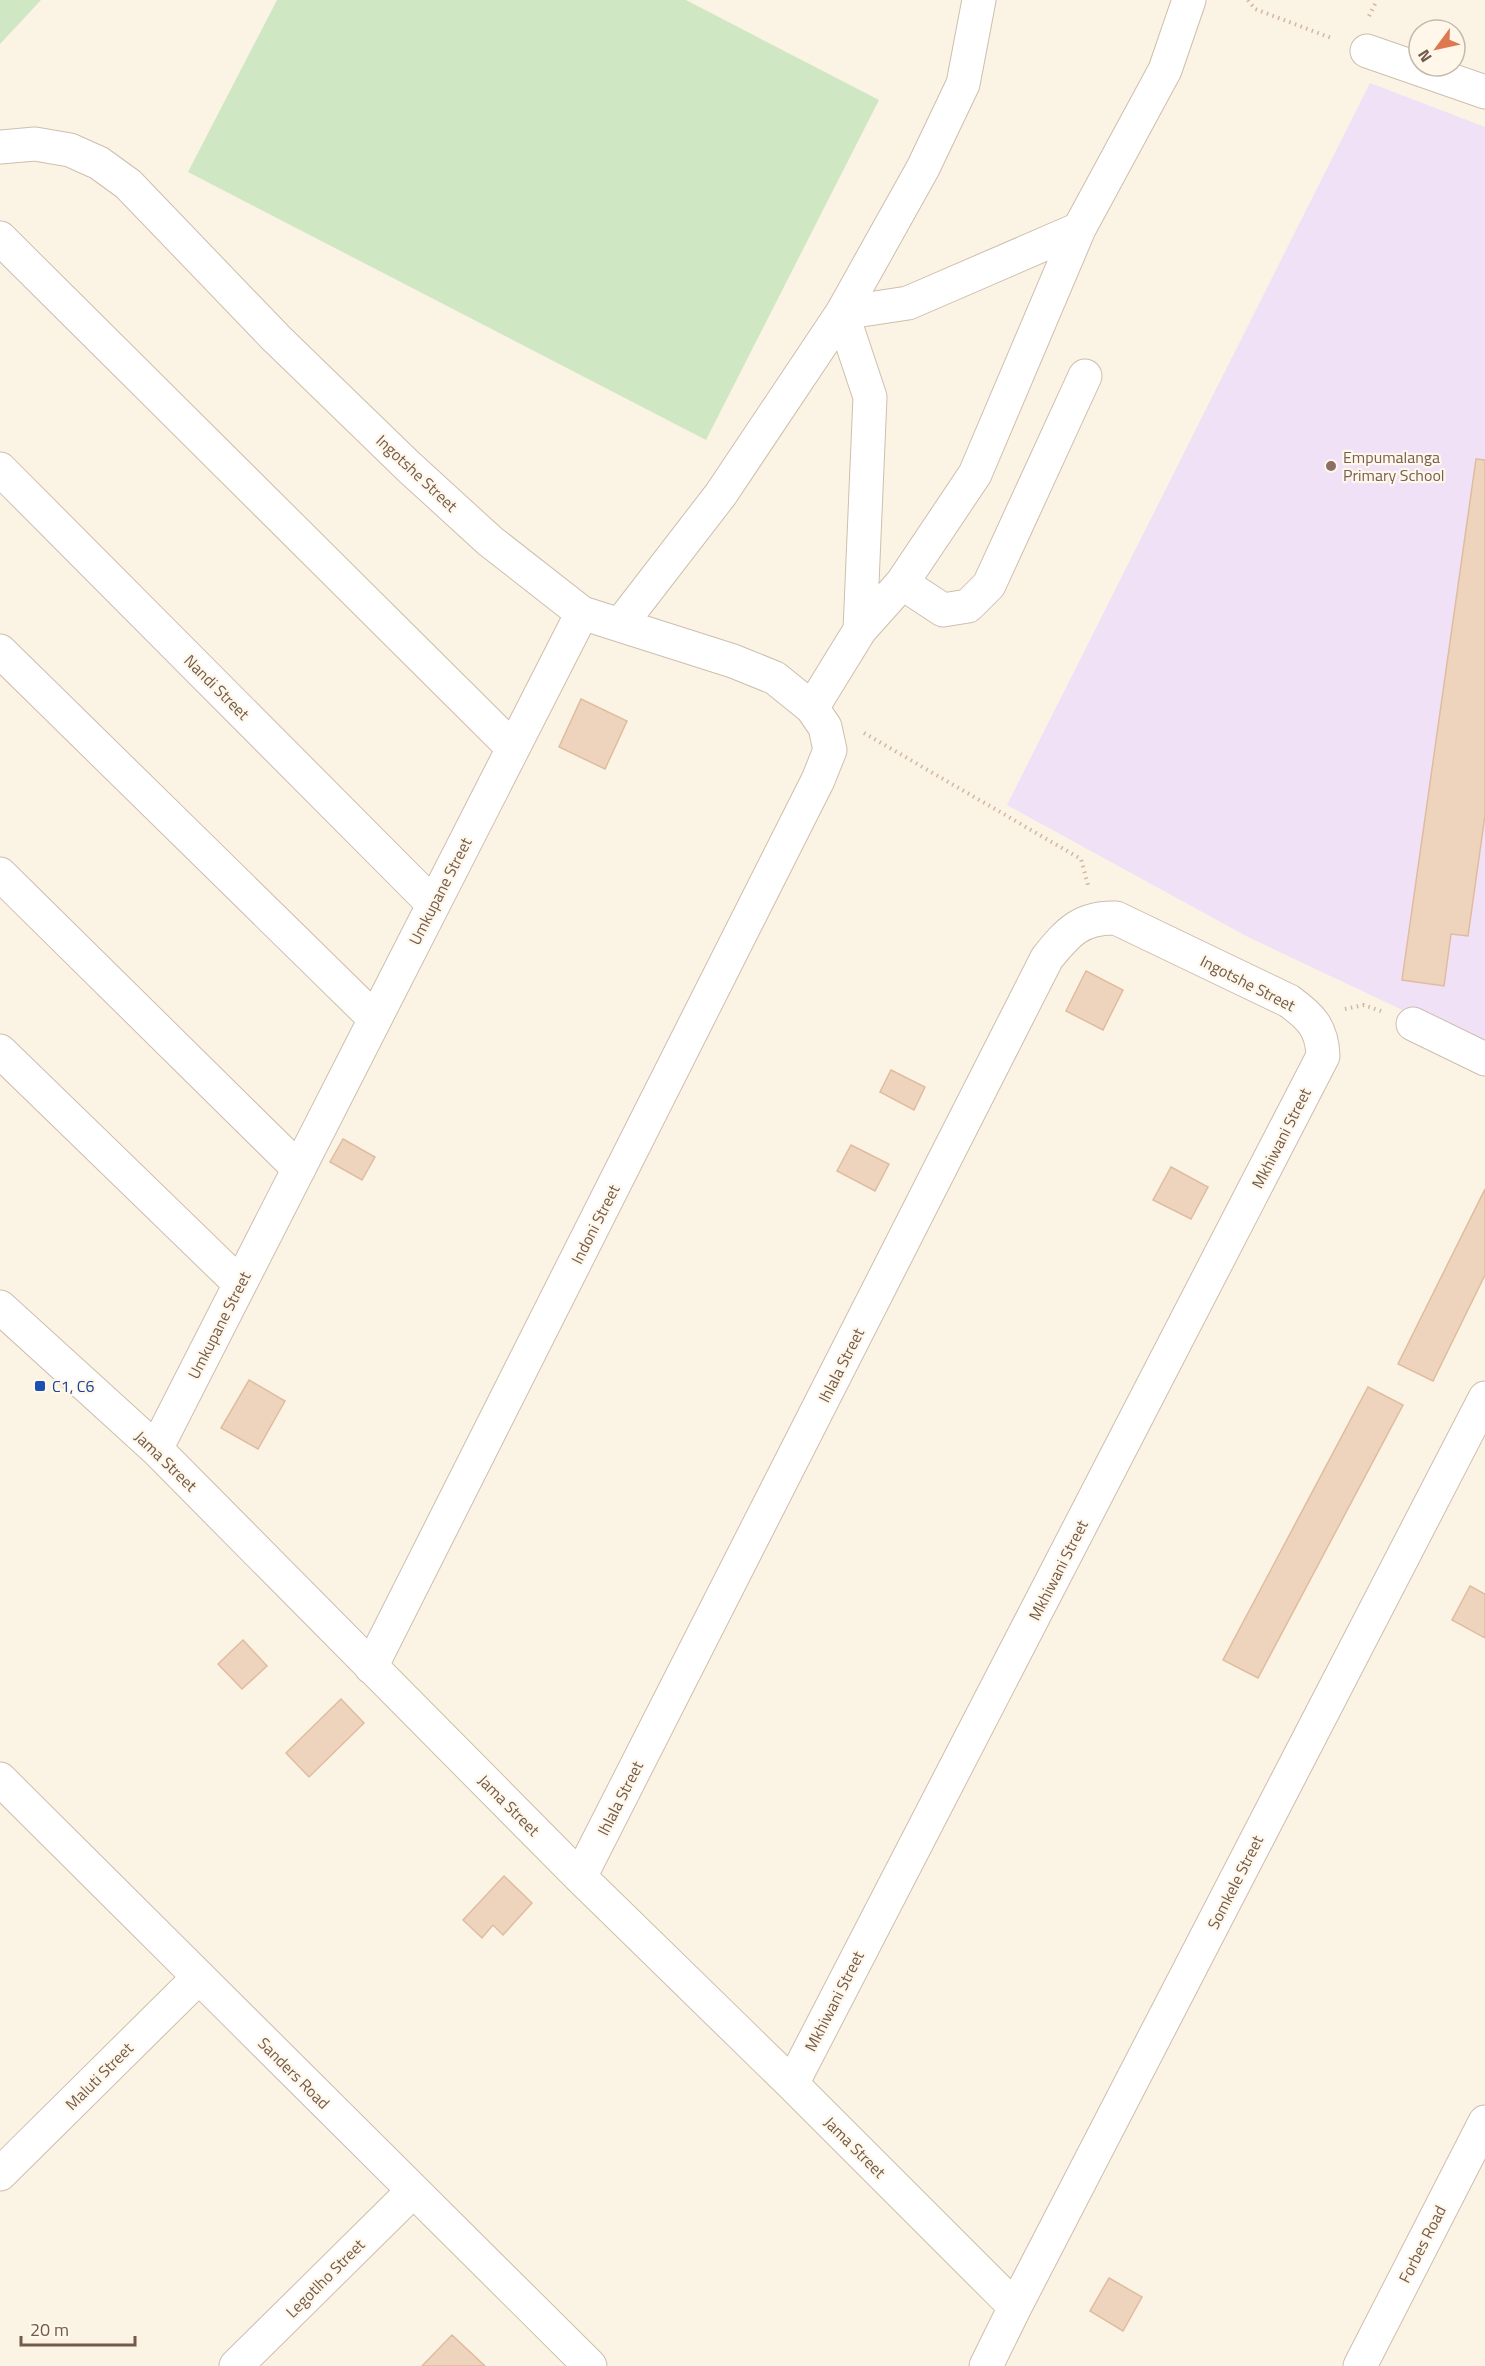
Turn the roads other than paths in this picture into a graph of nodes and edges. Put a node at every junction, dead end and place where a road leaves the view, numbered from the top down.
1 (979, 0) edge
2 (1189, 0) edge
3 (1367, 51) road end
4 (1485, 92) edge
5 (0, 147) edge
6 (1079, 229) junction
7 (0, 238) edge
8 (842, 313) junction
9 (1084, 376) dead end
10 (0, 469) edge
11 (902, 583) junction
12 (582, 613) junction
13 (620, 625) junction
14 (860, 630) junction
15 (0, 651) edge
16 (819, 718) junction
17 (513, 748) junction
18 (0, 874) edge
19 (434, 904) junction
20 (1147, 931) joint
21 (375, 1019) junction
22 (1413, 1024) road end
23 (0, 1051) edge
24 (1323, 1056) joint
25 (1485, 1059) edge
26 (299, 1169) junction
27 (240, 1284) junction
28 (6, 1325) edge
29 (1485, 1398) edge
30 (156, 1449) junction
31 (371, 1667) junction
32 (0, 1779) edge
33 (580, 1877) junction
34 (198, 1978) junction
35 (792, 2084) junction
36 (1485, 2122) edge
37 (0, 2174) edge
38 (413, 2191) junction
39 (1015, 2307) junction
40 (236, 2366) edge
41 (590, 2366) edge
42 (986, 2366) edge
43 (1360, 2366) edge

1 - 8 street
2 - 6 street
3 - 4 street
5 - 12 street, Ingotshe Street
6 - 8 street
6 - 11 street
7 - 17 street
8 - 13 street
8 - 14 street
9 - 11 street
10 - 19 street, Nandi Street
11 - 14 street
12 - 13 street, Ingotshe Street
12 - 17 street, Umkupane Street
13 - 16 street, Ingotshe Street
14 - 16 street
15 - 21 street
16 - 31 street, Indoni Street
17 - 19 street, Umkupane Street
18 - 26 street
19 - 21 street, Umkupane Street
20 - 24 street, Ingotshe Street
20 - 33 street, Ihlala Street
21 - 26 street, Umkupane Street
22 - 25 street
23 - 27 street
24 - 35 street, Mkhiwani Street
26 - 27 street, Umkupane Street
27 - 30 street, Umkupane Street
28 - 30 street, Jama Street
29 - 39 street, Somkele Street
30 - 31 street, Jama Street
31 - 33 street, Jama Street
32 - 34 street, Sanders Road
33 - 35 street, Jama Street
34 - 37 street, Maluti Street
34 - 38 street, Sanders Road
35 - 39 street, Jama Street
36 - 43 street, Forbes Road
38 - 40 street, Legotlho Street
38 - 41 street, Sanders Road
39 - 42 street, Somkele Street

